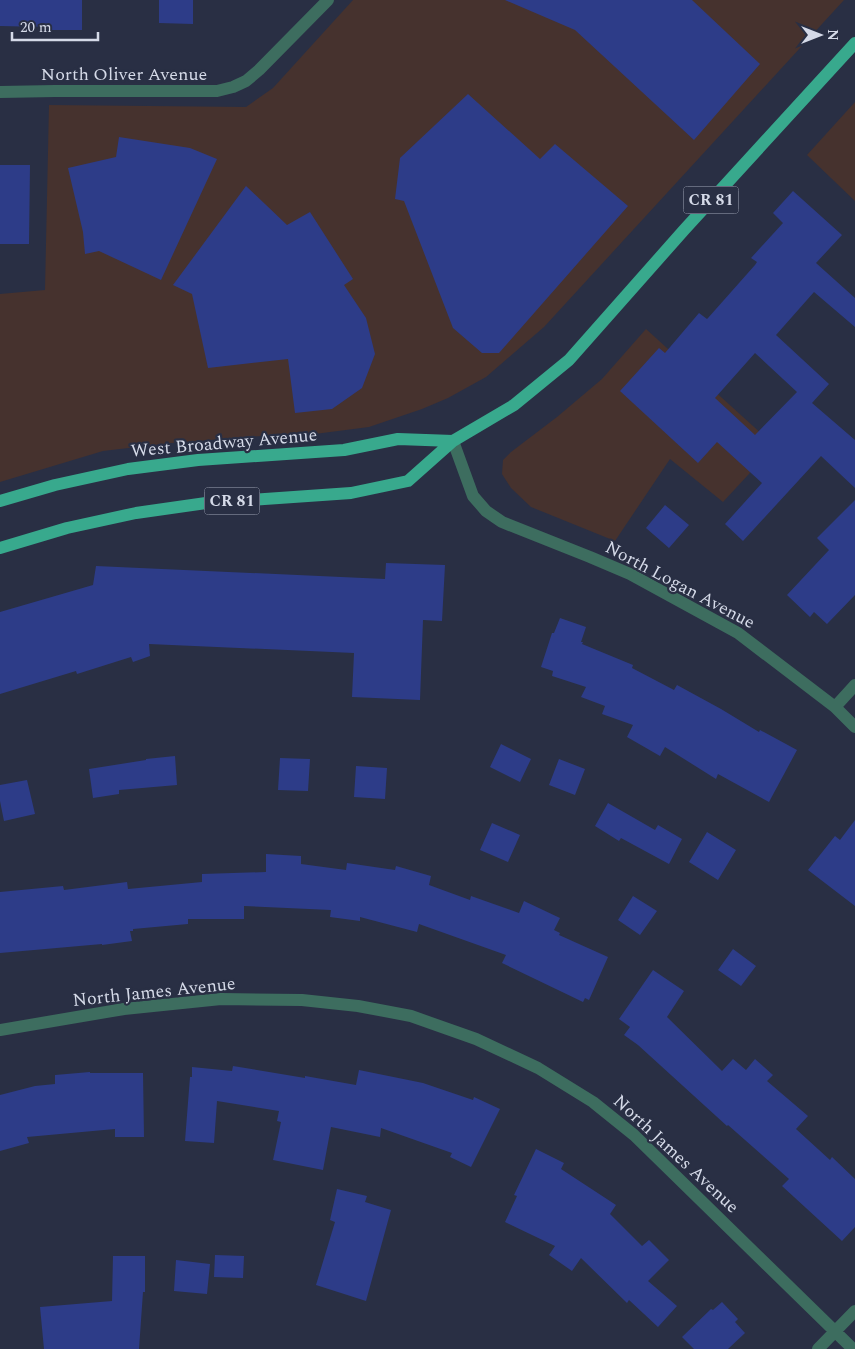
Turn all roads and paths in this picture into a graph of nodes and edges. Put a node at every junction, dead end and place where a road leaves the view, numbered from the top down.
1 (328, 0) edge
2 (855, 43) edge
3 (0, 92) edge
4 (453, 441) junction
5 (0, 501) edge
6 (0, 548) edge
7 (855, 685) edge
8 (835, 707) junction
9 (855, 727) edge
10 (0, 1030) edge
11 (855, 1311) edge
12 (836, 1332) junction
13 (818, 1349) edge
14 (853, 1349) edge

1 - 3 street, North Oliver Avenue
2 - 4 main road, CR 81
4 - 5 main road, West Broadway Avenue
4 - 6 main road, CR 81
4 - 8 street, North Logan Avenue
7 - 8 street
8 - 9 street, North Logan Avenue
10 - 12 street, North James Avenue
11 - 12 street
12 - 13 street
12 - 14 street, North James Avenue

